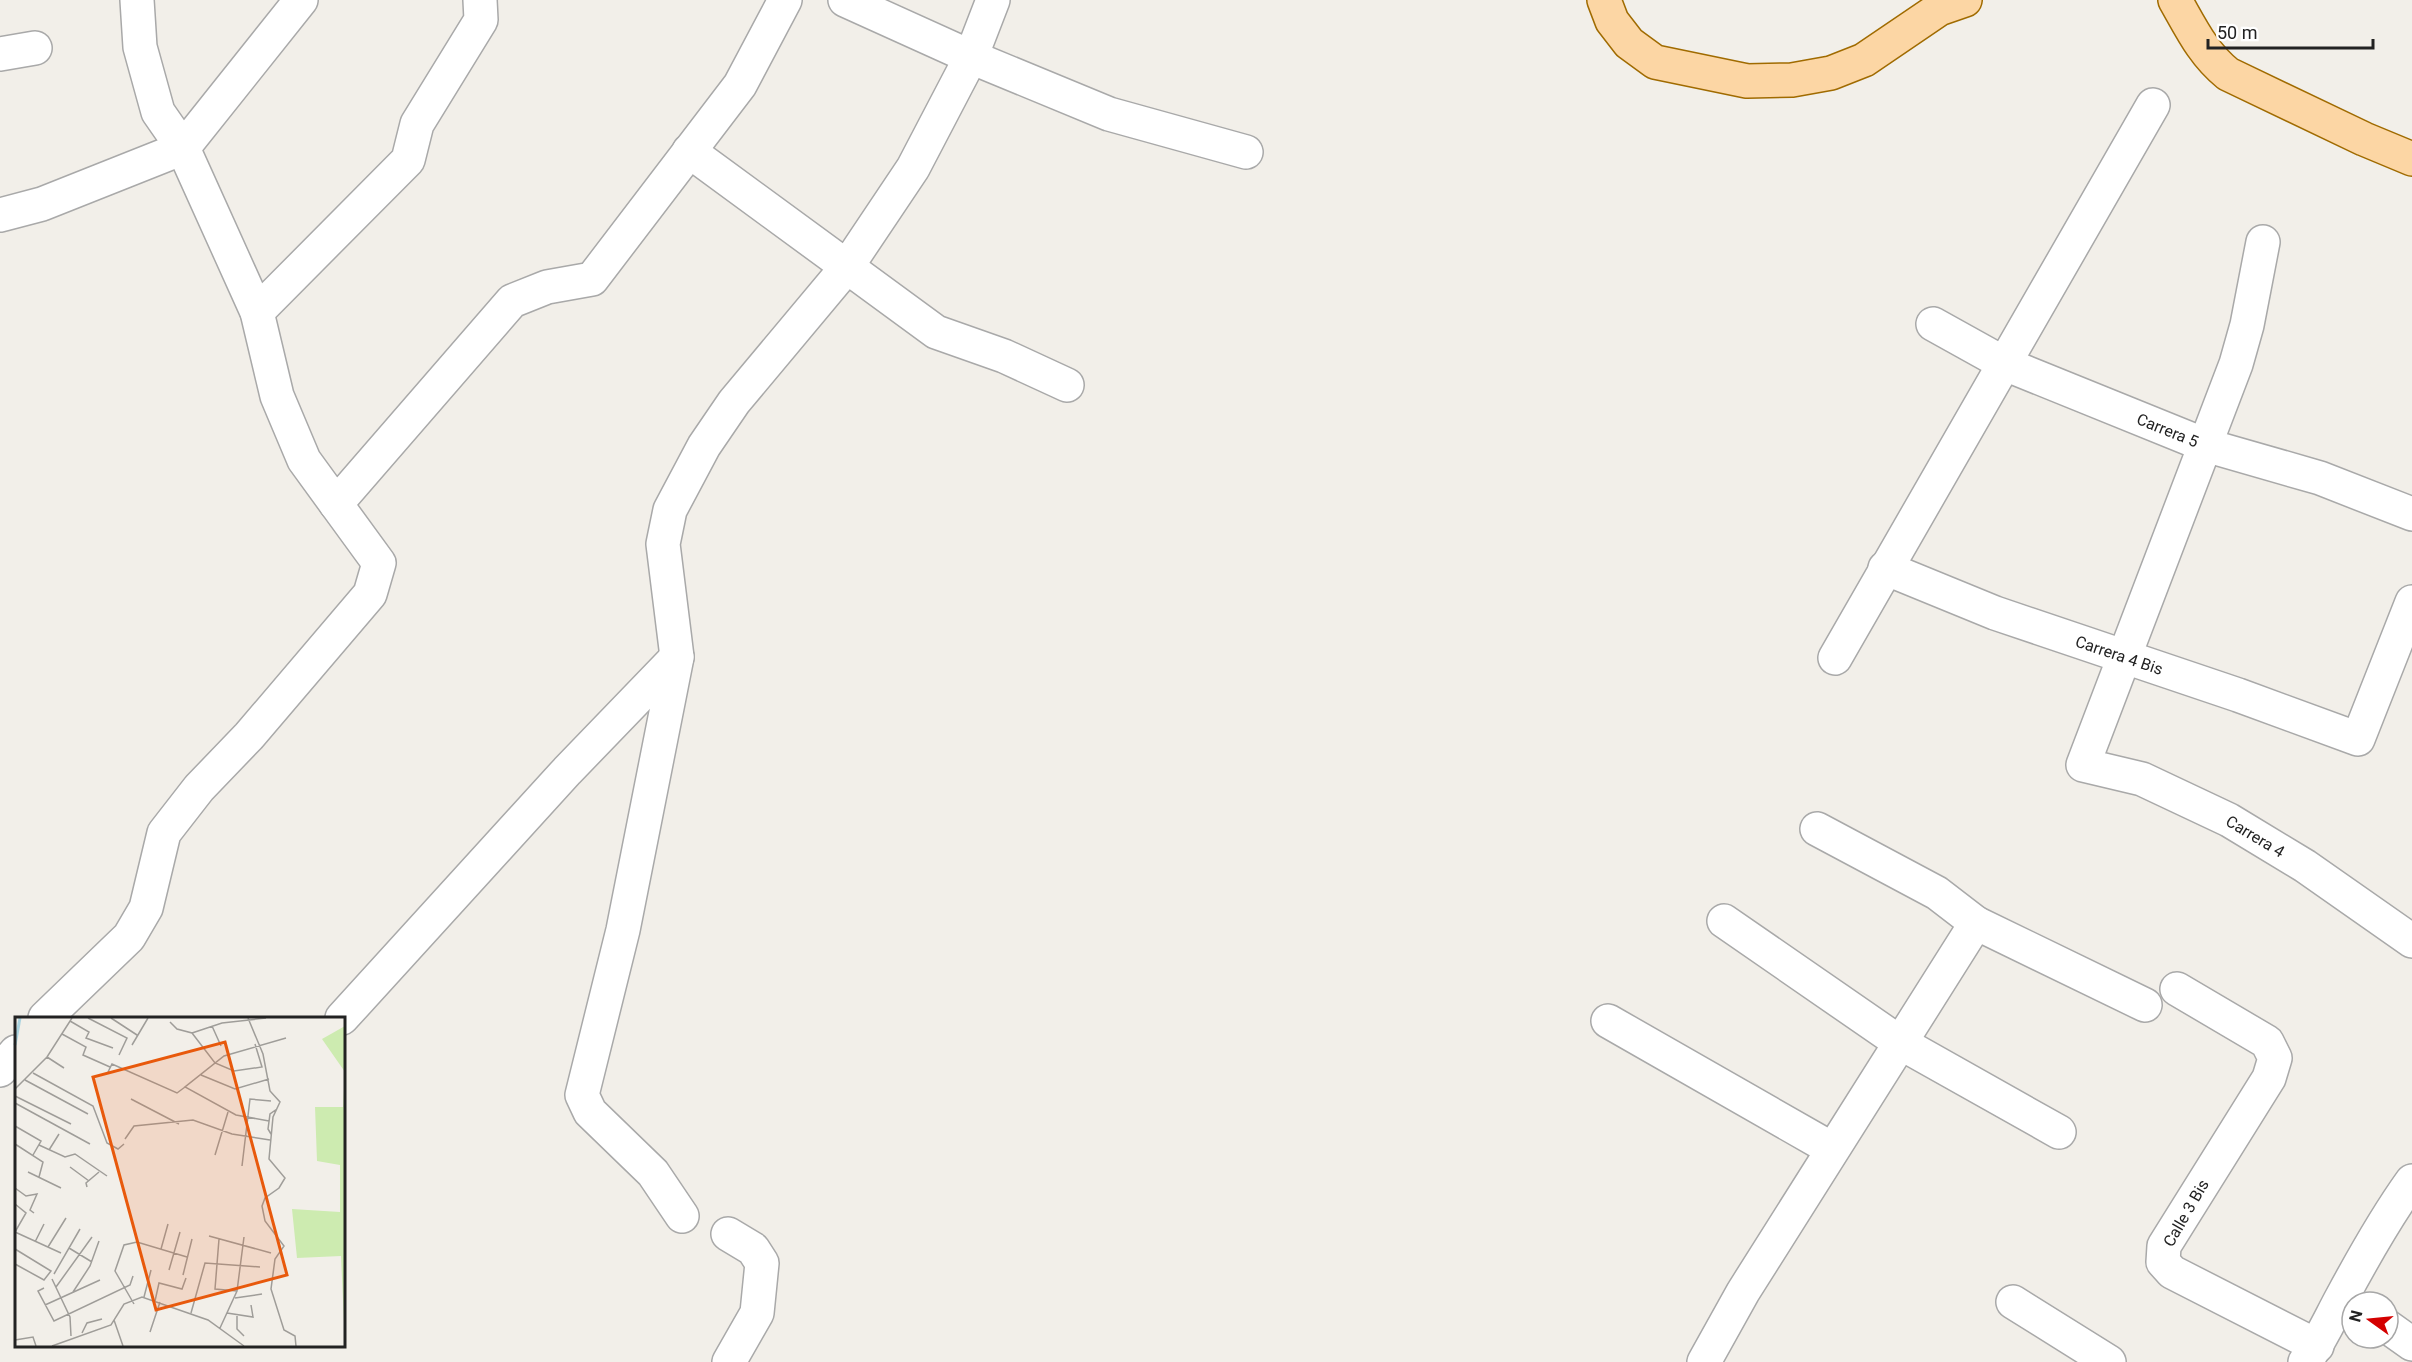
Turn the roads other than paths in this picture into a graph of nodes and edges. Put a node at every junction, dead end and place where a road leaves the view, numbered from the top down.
1 (137, 0) edge
2 (301, 0) edge
3 (480, 0) edge
4 (785, 0) edge
5 (845, 0) edge
6 (993, 0) edge
7 (1604, 0) edge
8 (1965, 0) edge
9 (2175, 0) edge
10 (35, 48) dead end
11 (0, 54) edge
12 (971, 57) junction
13 (2153, 105) dead end
14 (183, 148) junction
15 (689, 151) junction
16 (1246, 153) dead end
17 (2412, 159) edge
18 (0, 215) edge
19 (2263, 242) dead end
20 (846, 268) junction
21 (257, 312) junction
22 (1933, 324) dead end
23 (2005, 364) junction
24 (1067, 385) dead end
25 (2205, 445) junction
26 (336, 504) junction
27 (2412, 514) edge
28 (1885, 568) junction
29 (2412, 602) edge
30 (2123, 656) junction
31 (677, 657) junction
32 (1835, 658) dead end
33 (1817, 829) dead end
34 (1724, 921) dead end
35 (1976, 923) junction
36 (2412, 941) edge
37 (2177, 989) dead end
38 (2145, 1005) dead end
39 (46, 1017) edge
40 (343, 1017) edge
41 (1608, 1021) dead end
42 (1899, 1042) junction
43 (15, 1053) edge
44 (0, 1070) edge
45 (2059, 1132) dead end
46 (1832, 1149) junction
47 (2412, 1181) edge
48 (682, 1216) dead end
49 (728, 1234) dead end
50 (2352, 1290) edge
51 (2013, 1302) dead end
52 (2340, 1310) edge
53 (2311, 1354) edge
54 (729, 1362) edge
55 (1704, 1362) edge
56 (2109, 1362) edge

1 - 14 street
2 - 14 street
3 - 21 street
4 - 15 street
5 - 12 street
6 - 12 street
7 - 8 main road
9 - 17 main road
10 - 11 street
12 - 16 street
12 - 20 street
13 - 23 street
14 - 18 street
14 - 21 street
15 - 20 street
15 - 26 street
19 - 25 street
20 - 24 street
20 - 31 street
21 - 26 street
22 - 23 street, Carrera 5
23 - 25 street, Carrera 5
23 - 28 street
25 - 27 street, Carrera 5
25 - 30 street
26 - 39 street
28 - 30 street, Carrera 4 Bis
28 - 32 street
29 - 30 street, Carrera 4 Bis
30 - 36 street, Carrera 4
31 - 40 street
31 - 48 street
33 - 35 street
34 - 42 street
35 - 38 street
35 - 42 street
37 - 53 street, Calle 3 Bis
41 - 46 street
42 - 45 street
42 - 46 street
43 - 44 street
46 - 55 street
47 - 50 street
49 - 54 street
51 - 56 street
52 - 53 street

